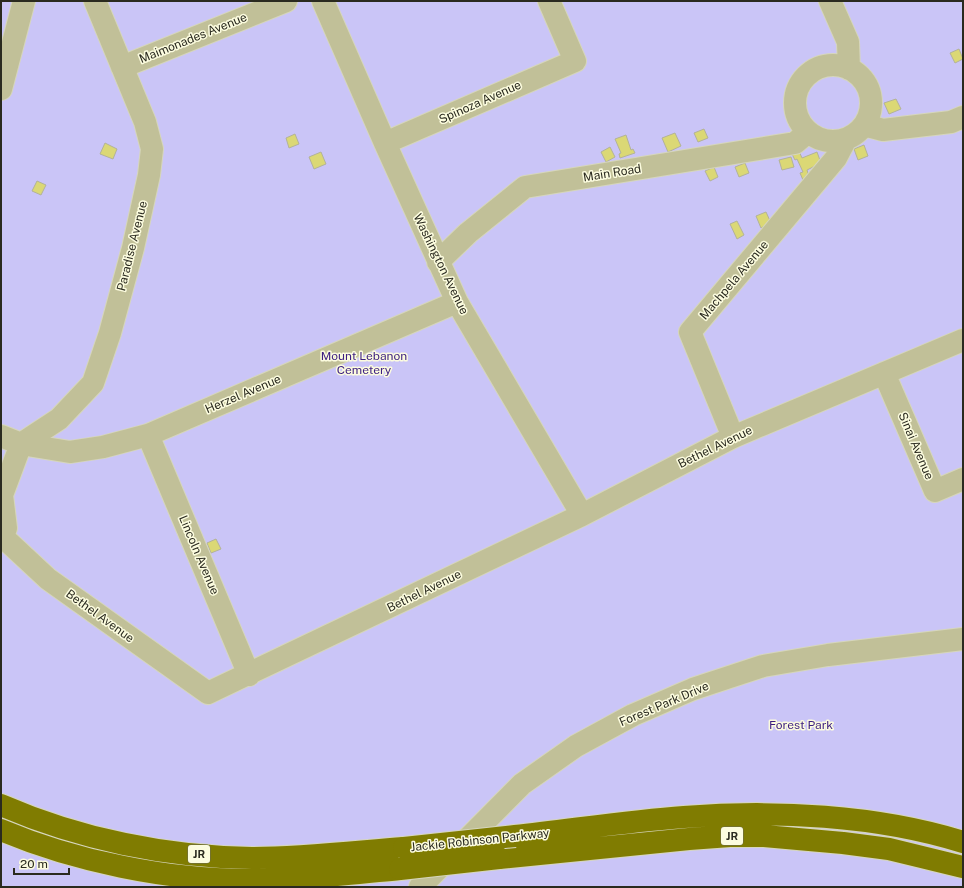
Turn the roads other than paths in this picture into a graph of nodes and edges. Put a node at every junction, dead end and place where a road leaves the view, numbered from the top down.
1 (24, 1) edge
2 (95, 1) edge
3 (286, 1) edge
4 (323, 1) edge
5 (549, 1) edge
6 (830, 1) edge
7 (122, 67) junction
8 (849, 69) junction
9 (1, 89) edge
10 (963, 117) edge
11 (864, 125) junction
12 (808, 132) junction
13 (846, 139) junction
14 (385, 143) junction
15 (438, 262) junction
16 (457, 302) junction
17 (963, 340) edge
18 (884, 373) junction
19 (148, 435) junction
20 (1, 436) edge
21 (733, 437) junction
22 (21, 444) junction
23 (963, 479) edge
24 (582, 515) junction
25 (963, 639) edge
26 (249, 675) junction
27 (1, 805) edge
28 (908, 828) junction
29 (1, 830) edge
30 (963, 834) edge
31 (963, 842) edge
32 (963, 867) edge
33 (420, 887) edge

1 - 9 street
2 - 7 street, Paradise Avenue
3 - 7 street, Maimonades Avenue
4 - 14 street, Washington Avenue
5 - 14 street, Spinoza Avenue
6 - 8 street
7 - 22 street, Paradise Avenue
8 - 11 street
8 - 12 street
10 - 11 street
11 - 13 street
12 - 13 street
12 - 15 street, Main Road
13 - 21 street, Machpela Avenue
14 - 15 street, Washington Avenue
15 - 16 street, Washington Avenue
16 - 19 street, Herzel Avenue
16 - 24 street, Washington Avenue
17 - 18 street, Bethel Avenue
18 - 21 street, Bethel Avenue
18 - 23 street, Sinai Avenue
19 - 22 street, Herzel Avenue
19 - 26 street, Lincoln Avenue
20 - 22 street
21 - 24 street, Bethel Avenue
22 - 26 street, Bethel Avenue
24 - 26 street, Bethel Avenue
25 - 33 street, Forest Park Drive
27 - 28 highway, Jackie Robinson Parkway / JR, bridge
28 - 30 highway
28 - 31 highway, Jackie Robinson Parkway / JR
29 - 32 highway, Jackie Robinson Parkway / JR, bridge

